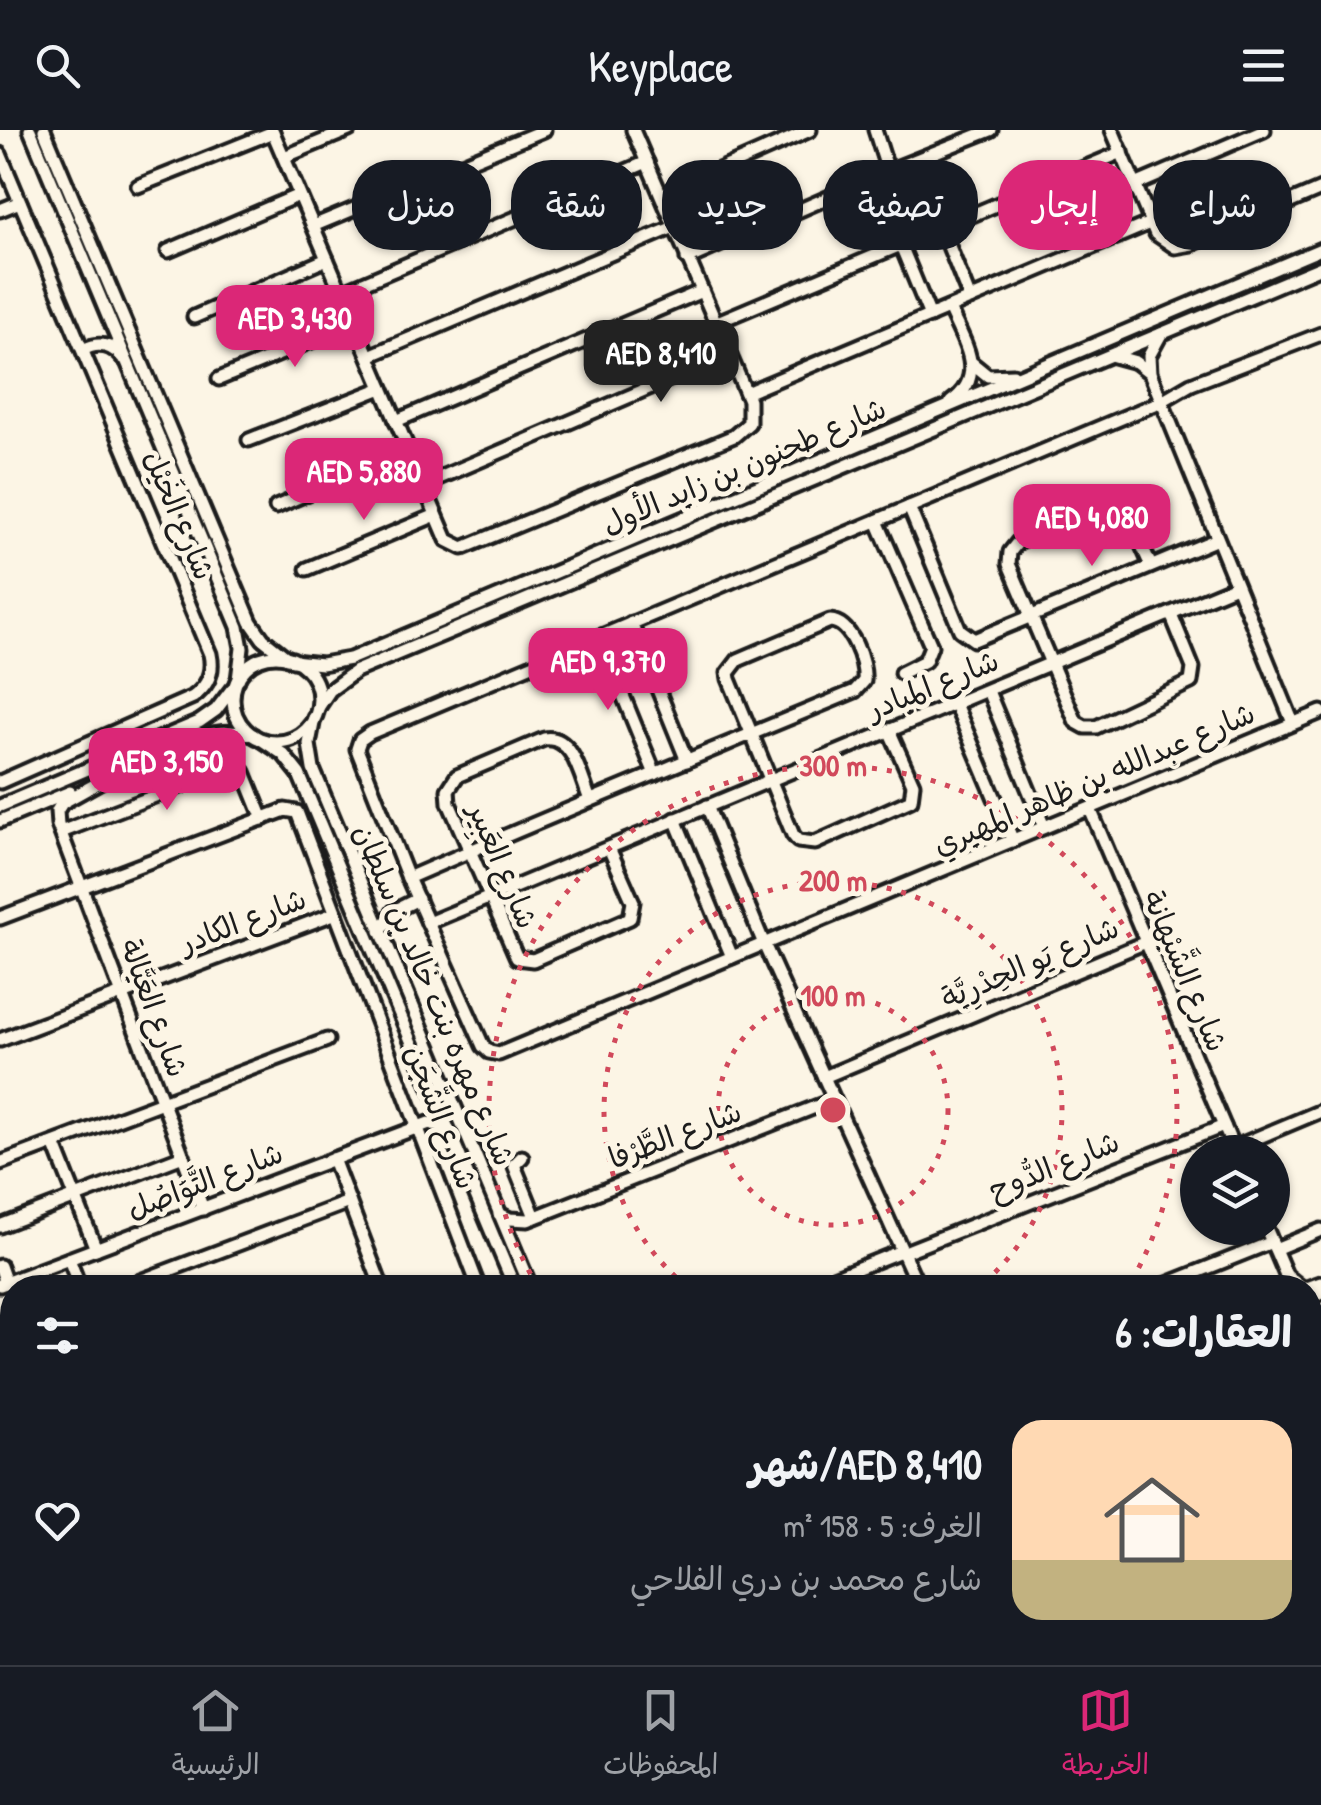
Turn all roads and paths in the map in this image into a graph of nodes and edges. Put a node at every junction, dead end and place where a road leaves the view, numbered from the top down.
1 (30, 130) edge
2 (44, 130) edge
3 (59, 130) edge
4 (349, 130) edge
5 (544, 130) edge
6 (633, 130) edge
7 (810, 130) edge
8 (875, 130) edge
9 (991, 130) edge
10 (1112, 130) edge
11 (1264, 130) edge
12 (272, 131) edge
13 (50, 145) junction
14 (1122, 152) junction
15 (0, 154) edge
16 (284, 158) junction
17 (742, 160) edge
18 (885, 160) edge
19 (916, 160) edge
20 (646, 162) junction
21 (1135, 185) junction
22 (138, 186) dead end
23 (1321, 189) edge
24 (300, 195) junction
25 (662, 195) edge
26 (1303, 196) junction
27 (823, 200) edge
28 (20, 202) junction
29 (1321, 202) edge
30 (0, 210) edge
31 (978, 211) edge
32 (1150, 222) junction
33 (313, 226) junction
34 (662, 232) edge
35 (1321, 249) edge
36 (168, 250) dead end
37 (683, 250) edge
38 (884, 250) edge
39 (903, 250) edge
40 (950, 250) edge
41 (327, 259) junction
42 (687, 259) junction
43 (1321, 266) edge
44 (702, 290) junction
45 (342, 292) junction
46 (970, 300) junction
47 (949, 308) junction
48 (930, 316) junction
49 (194, 317) dead end
50 (355, 322) junction
51 (715, 323) junction
52 (1161, 334) junction
53 (1321, 334) edge
54 (83, 350) junction
55 (728, 354) junction
56 (369, 356) junction
57 (1110, 356) junction
58 (970, 361) junction
59 (130, 368) junction
60 (1032, 372) junction
61 (1150, 373) junction
62 (219, 379) dead end
63 (382, 388) junction
64 (746, 393) junction
65 (1160, 402) junction
66 (935, 413) junction
67 (396, 420) junction
68 (249, 440) dead end
69 (408, 450) junction
70 (423, 485) junction
71 (276, 507) dead end
72 (909, 507) junction
73 (436, 514) junction
74 (877, 521) junction
75 (1216, 540) junction
76 (1151, 566) junction
77 (307, 569) dead end
78 (1236, 586) junction
79 (1171, 614) junction
80 (1031, 616) junction
81 (631, 624) junction
82 (599, 638) junction
83 (290, 659) junction
84 (1051, 663) junction
85 (900, 673) dead end
86 (236, 683) junction
87 (988, 691) junction
88 (955, 704) junction
89 (1321, 712) edge
90 (316, 713) junction
91 (1293, 723) junction
92 (889, 730) junction
93 (751, 734) junction
94 (257, 738) junction
95 (687, 760) junction
96 (114, 774) junction
97 (655, 774) junction
98 (771, 780) junction
99 (0, 782) edge
100 (590, 800) junction
101 (0, 806) edge
102 (707, 806) junction
103 (1090, 809) junction
104 (262, 819) junction
105 (675, 819) junction
106 (0, 823) edge
107 (1044, 827) junction
108 (60, 828) junction
109 (1013, 841) junction
110 (610, 848) junction
111 (469, 851) junction
112 (408, 878) junction
113 (82, 887) junction
114 (489, 898) junction
115 (418, 899) junction
116 (370, 908) junction
117 (394, 911) junction
118 (336, 912) junction
119 (0, 918) edge
120 (428, 923) junction
121 (380, 931) junction
122 (1146, 942) junction
123 (764, 944) junction
124 (732, 957) junction
125 (122, 994) junction
126 (0, 1040) edge
127 (327, 1040) dead end
128 (824, 1077) junction
129 (436, 1099) junction
130 (834, 1100) junction
131 (162, 1102) junction
132 (1321, 1111) edge
133 (423, 1125) junction
134 (1224, 1126) junction
135 (1228, 1135) edge
136 (1267, 1135) edge
137 (454, 1139) junction
138 (54, 1143) junction
139 (183, 1156) junction
140 (522, 1158) dead end
141 (332, 1160) junction
142 (0, 1164) edge
143 (76, 1196) junction
144 (349, 1202) junction
145 (203, 1209) junction
146 (500, 1214) junction
147 (532, 1219) junction
148 (0, 1226) edge
149 (1321, 1230) edge
150 (513, 1245) junction
151 (1273, 1246) junction
152 (96, 1249) junction
153 (902, 1252) junction
154 (69, 1259) junction
155 (27, 1275) edge
156 (75, 1275) edge
157 (156, 1275) edge
158 (377, 1275) edge
159 (475, 1275) edge
160 (510, 1275) edge
161 (525, 1275) edge
162 (842, 1275) edge
163 (913, 1275) edge
164 (1193, 1275) edge
165 (1284, 1275) edge

1 - 59 street
2 - 13 street
3 - 13 street
4 - 16 street
5 - 33 street
6 - 20 street
7 - 17 street
8 - 18 street
9 - 19 street
10 - 14 street
11 - 21 street
12 - 16 street
12 - 22 street
13 - 83 street
14 - 21 street
14 - 31 street
15 - 28 street, شارع الخَيْل
16 - 24 street
20 - 25 street
20 - 45 street
21 - 32 street
23 - 26 street
24 - 33 street
24 - 36 street
26 - 29 street
26 - 32 street
27 - 42 street
28 - 30 street
28 - 54 street, شارع الخَيْل
32 - 46 street
33 - 41 street
34 - 56 street
35 - 60 street, شارع طحنون بن زايد الأول
37 - 42 street
38 - 51 street
39 - 48 street
40 - 46 street
41 - 45 street
41 - 49 street
42 - 44 street
43 - 52 street, شارع طحنون بن زايد الأول
44 - 51 street
44 - 67 street
45 - 50 street
46 - 47 street
47 - 48 street
47 - 58 street
48 - 64 street
50 - 56 street
50 - 62 street
51 - 55 street
52 - 57 street, شارع طحنون بن زايد الأول
52 - 61 street
53 - 65 street, شارع عبدالله بن ظاهر المهيري
54 - 59 street
54 - 99 street, شارع الخَيْل
55 - 64 street
55 - 70 street
56 - 63 street
57 - 61 street
57 - 90 street, شارع طحنون بن زايد الأول
58 - 60 street
58 - 66 street
59 - 86 street
60 - 66 street, شارع طحنون بن زايد الأول
61 - 65 street
63 - 67 street
63 - 68 street
64 - 73 street
65 - 72 street, شارع عبدالله بن ظاهر المهيري
65 - 75 street
66 - 83 street, شارع طحنون بن زايد الأول
67 - 69 street
69 - 70 street
69 - 71 street
70 - 73 street
72 - 74 street, شارع عبدالله بن ظاهر المهيري
72 - 80 street
73 - 77 street
74 - 81 street, شارع عبدالله بن ظاهر المهيري
74 - 85 street
75 - 76 street
75 - 78 street
76 - 80 street
76 - 80 street
78 - 79 street, شارع المبادر
78 - 91 street
79 - 84 street, شارع المبادر
79 - 84 street
80 - 84 street
81 - 82 street, شارع عبدالله بن ظاهر المهيري
81 - 95 street
82 - 97 street
82 - 112 street, شارع عبدالله بن ظاهر المهيري
83 - 86 street
83 - 90 street
84 - 87 street, شارع المبادر
86 - 94 street
86 - 101 street
87 - 88 street, شارع المبادر
87 - 107 street
88 - 92 street, شارع المبادر
88 - 109 street
89 - 91 street, شارع عبدالله بن ظاهر المهيري
90 - 94 street
90 - 116 street, شارع مهره بنت خالد بن سلطان
91 - 103 street, شارع عبدالله بن ظاهر المهيري
92 - 98 street, شارع المبادر
92 - 98 street
93 - 93 street
93 - 95 street
93 - 98 street
94 - 96 street
94 - 129 street, شارع مهره بنت خالد بن سلطان
95 - 97 street
96 - 106 street
96 - 108 street
97 - 100 street
98 - 102 street, شارع المبادر
100 - 111 street
100 - 111 street, شارع العَبِير
102 - 105 street, شارع المبادر
102 - 123 street
103 - 107 street, شارع عبدالله بن ظاهر المهيري
103 - 122 street, شارع الشَّبْهانة
104 - 108 street
104 - 113 street, شارع الشَّجَن
104 - 118 street, شارع الشَّجَن
105 - 110 street, شارع المبادر
105 - 124 street
106 - 108 street
107 - 109 street, شارع عبدالله بن ظاهر المهيري
108 - 113 street, شارع العَيَّالة
109 - 123 street, شارع عبدالله بن ظاهر المهيري
110 - 114 street, شارع المبادر
110 - 114 street, شارع العَبِير
111 - 112 street
111 - 114 street, شارع العَبِير
112 - 115 street, شارع عبدالله بن ظاهر المهيري
113 - 119 street, شارع الشَّجَن
113 - 125 street, شارع العَيَّالة
114 - 120 street, شارع المبادر
115 - 117 street
115 - 120 street, شارع عبدالله بن ظاهر المهيري
116 - 117 street
116 - 121 street, شارع مهره بنت خالد بن سلطان
117 - 121 street
118 - 125 street, شارع الكادر
118 - 133 street, شارع الشَّجَن
120 - 124 street, شارع عبدالله بن ظاهر المهيري
121 - 146 street, شارع مهره بنت خالد بن سلطان
122 - 128 street, شارع يَو الحِدْرِيَّة
122 - 134 street, شارع الشَّبْهانة
123 - 124 street, شارع عبدالله بن ظاهر المهيري
123 - 128 street
125 - 126 street, شارع الكادر
125 - 131 street, شارع العَيَّالة
127 - 131 street
128 - 130 street
129 - 133 street
129 - 137 street, شارع مهره بنت خالد بن سلطان
130 - 147 street, شارع الطَّرْفا
130 - 153 street
131 - 138 street
131 - 139 street, شارع العَيَّالة
132 - 136 street
133 - 137 street
133 - 141 street, شارع التَّوَاصُل
133 - 159 street, شارع الشَّجَن
134 - 135 street, شارع الشَّبْهانة
134 - 153 street, شارع الدُّوح
137 - 160 street, شارع مهره بنت خالد بن سلطان
138 - 142 street
138 - 143 street
139 - 143 street
139 - 145 street, شارع العَيَّالة
140 - 147 street
141 - 144 street
141 - 145 street, شارع التَّوَاصُل
143 - 148 street
143 - 152 street
144 - 157 street
144 - 158 street
145 - 152 street, شارع التَّوَاصُل
146 - 147 street
146 - 150 street, شارع مهره بنت خالد بن سلطان
147 - 150 street
149 - 151 street
150 - 161 street, شارع مهره بنت خالد بن سلطان
151 - 164 street
151 - 165 street
152 - 154 street, شارع التَّوَاصُل
153 - 162 street, شارع الدُّوح
153 - 163 street
154 - 155 street, شارع التَّوَاصُل
154 - 156 street

